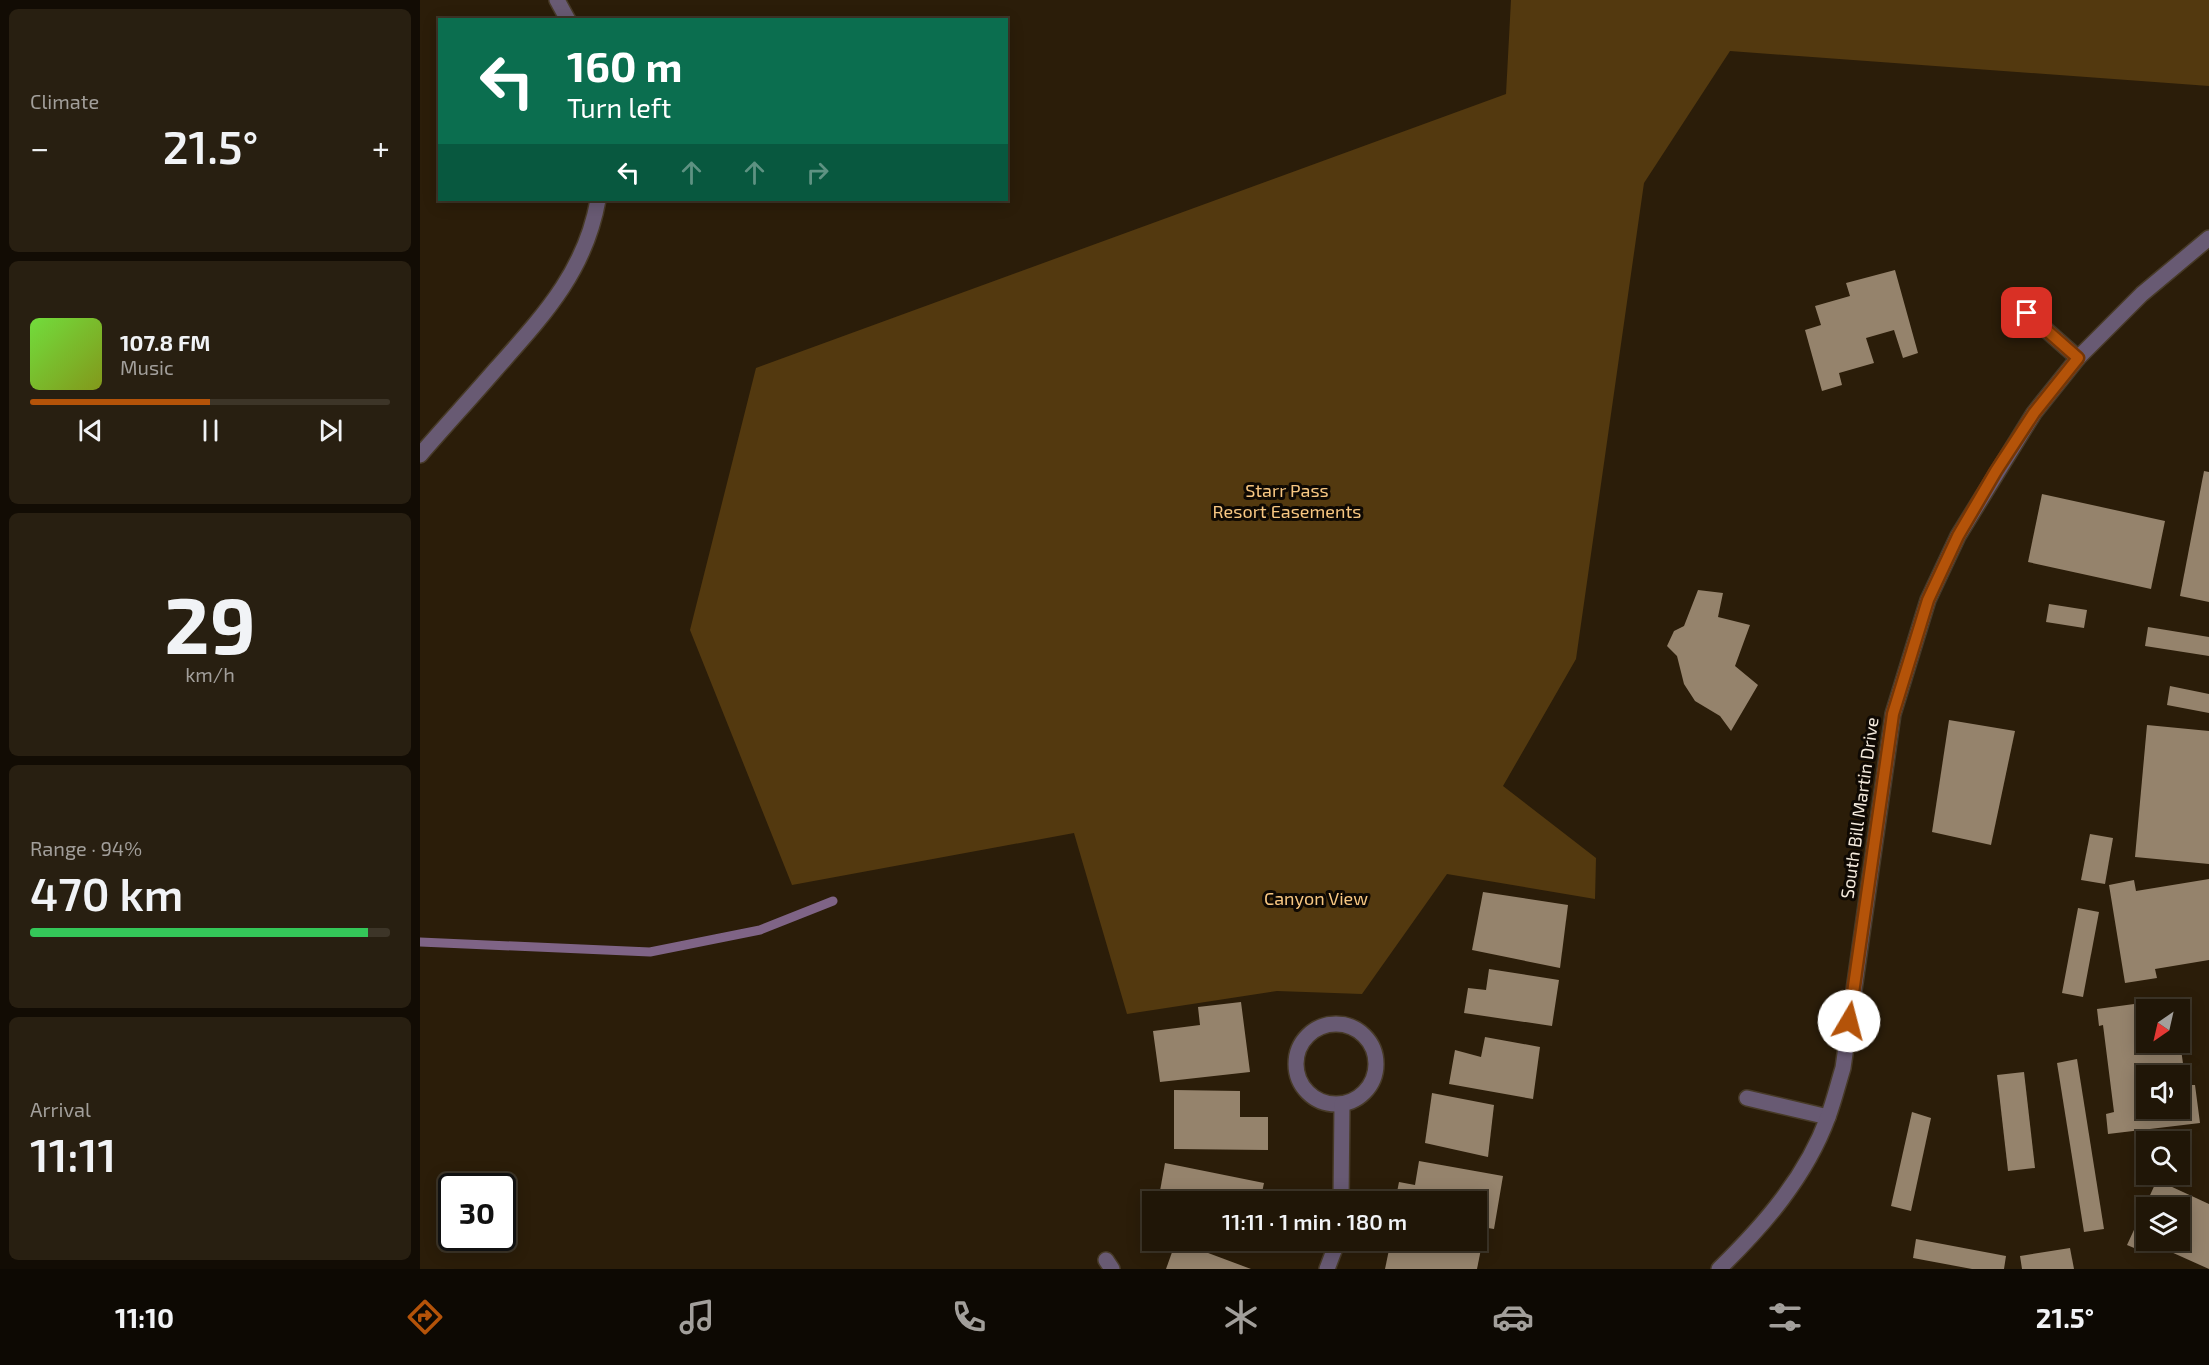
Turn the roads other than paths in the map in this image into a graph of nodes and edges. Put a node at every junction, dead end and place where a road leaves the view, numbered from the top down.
1 (557, 0) edge
2 (567, 18) edge
3 (598, 201) edge
4 (2209, 238) edge
5 (2027, 313) dead end
6 (2078, 358) junction
7 (420, 455) edge
8 (1747, 1098) dead end
9 (1342, 1104) junction
10 (1828, 1117) junction
11 (1341, 1191) edge
12 (1334, 1251) edge
13 (1327, 1269) edge
14 (1719, 1269) edge

1 - 2 street
3 - 7 street
4 - 6 street, South Bill Martin Drive
5 - 6 street
6 - 10 street, South Bill Martin Drive
8 - 10 street
9 - 9 street
9 - 11 street
10 - 14 street, South Bill Martin Drive
12 - 13 street

